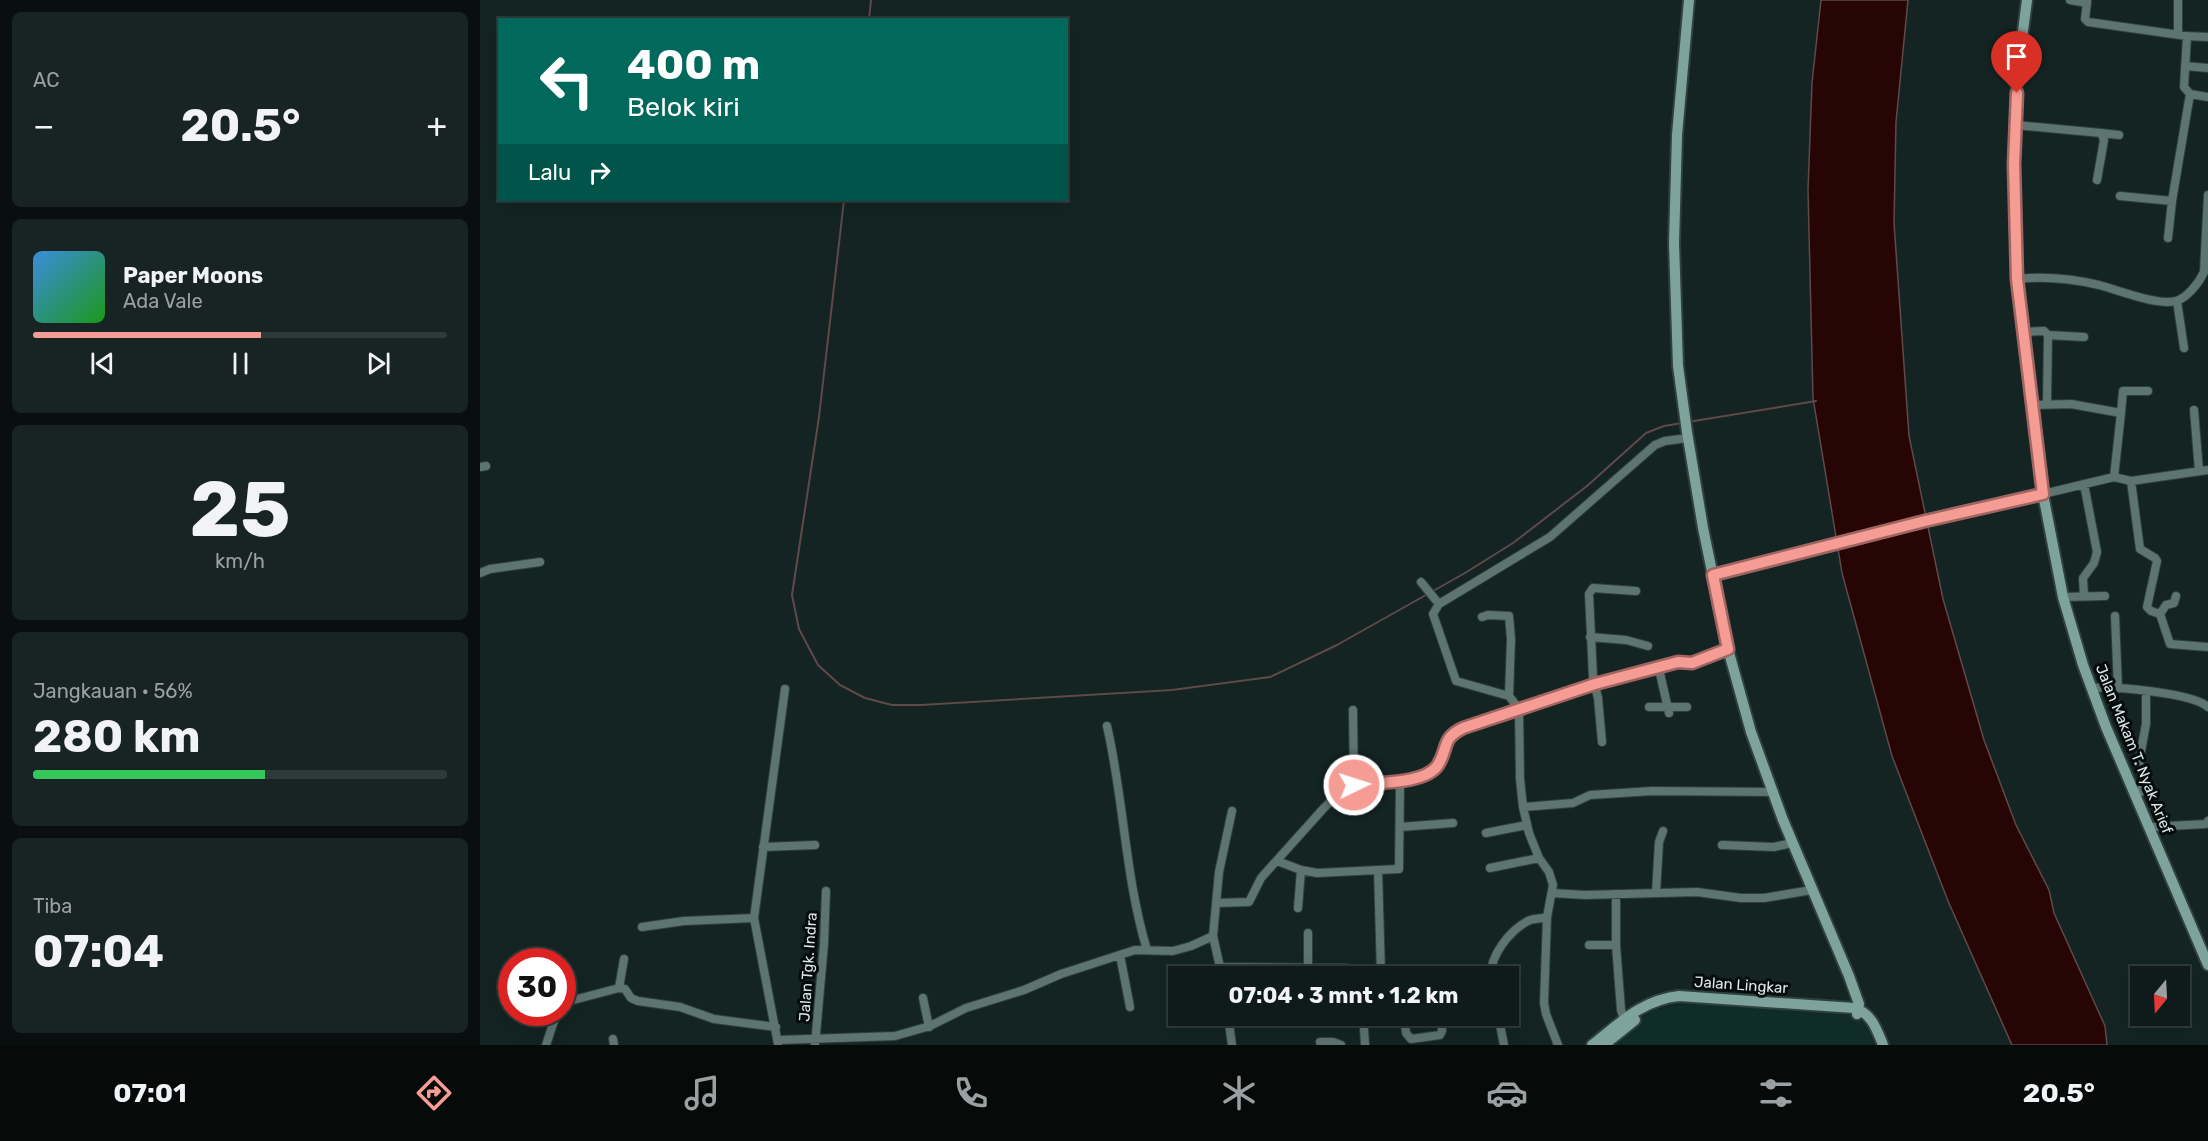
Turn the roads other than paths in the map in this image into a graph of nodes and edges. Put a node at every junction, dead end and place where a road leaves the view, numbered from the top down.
1 (1689, 0) edge
2 (2026, 0) edge
3 (2070, 0) edge
4 (2178, 0) edge
5 (2087, 2) edge
6 (2182, 35) junction
7 (2208, 36) edge
8 (2185, 66) junction
9 (2208, 68) edge
10 (2190, 94) junction
11 (2208, 97) edge
12 (2015, 125) junction
13 (2101, 133) junction
14 (2119, 135) dead end
15 (2097, 180) dead end
16 (2208, 195) edge
17 (2120, 196) dead end
18 (2172, 201) junction
19 (2168, 238) dead end
20 (2206, 273) edge
21 (2017, 279) junction
22 (2177, 301) junction
23 (2023, 332) junction
24 (2048, 336) junction
25 (2084, 337) dead end
26 (2184, 348) dead end
27 (2148, 391) dead end
28 (2047, 403) junction
29 (2034, 405) junction
30 (2194, 410) dead end
31 (2121, 413) junction
32 (1687, 435) junction
33 (2204, 470) edge
34 (2114, 477) junction
35 (2132, 481) junction
36 (2084, 484) junction
37 (2043, 494) junction
38 (540, 562) dead end
39 (480, 573) edge
40 (1713, 575) junction
41 (1421, 582) dead end
42 (1636, 591) dead end
43 (2084, 596) junction
44 (2105, 596) dead end
45 (2176, 596) dead end
46 (2063, 597) junction
47 (1438, 602) junction
48 (2160, 614) junction
49 (2115, 616) dead end
50 (1482, 617) dead end
51 (1590, 637) junction
52 (1648, 646) dead end
53 (2208, 647) edge
54 (1728, 649) junction
55 (1659, 669) junction
56 (1595, 684) junction
57 (2092, 688) junction
58 (2118, 688) junction
59 (784, 689) dead end
60 (2146, 692) junction
61 (1509, 696) junction
62 (1649, 707) dead end
63 (1687, 707) dead end
64 (2208, 708) edge
65 (1519, 709) junction
66 (1353, 710) dead end
67 (1669, 710) junction
68 (1107, 726) dead end
69 (1602, 742) dead end
70 (1400, 782) junction
71 (1354, 785) junction
72 (1773, 792) junction
73 (2134, 795) junction
74 (1523, 807) junction
75 (1232, 811) dead end
76 (2208, 820) edge
77 (1453, 823) dead end
78 (1527, 825) junction
79 (1400, 826) junction
80 (2150, 827) junction
81 (1663, 831) dead end
82 (1486, 833) dead end
83 (1792, 843) junction
84 (815, 845) dead end
85 (1722, 845) dead end
86 (763, 847) junction
87 (1539, 858) junction
88 (1276, 861) junction
89 (1490, 868) dead end
90 (1301, 870) junction
91 (1378, 870) junction
92 (1812, 890) junction
93 (826, 891) dead end
94 (1552, 893) junction
95 (1656, 893) junction
96 (1616, 894) junction
97 (1216, 903) junction
98 (1299, 908) dead end
99 (1547, 917) junction
100 (754, 918) junction
101 (642, 927) dead end
102 (1308, 933) dead end
103 (1213, 936) junction
104 (1589, 945) dead end
105 (1616, 945) junction
106 (1148, 950) junction
107 (1120, 955) junction
108 (624, 959) dead end
109 (2208, 965) edge
110 (1220, 966) edge
111 (1308, 966) edge
112 (1381, 966) edge
113 (1493, 966) edge
114 (619, 988) junction
115 (923, 998) dead end
116 (576, 999) edge
117 (1130, 1007) dead end
118 (1858, 1012) junction
119 (1624, 1019) junction
120 (552, 1026) edge
121 (1229, 1026) edge
122 (1405, 1026) edge
123 (1442, 1026) edge
124 (1500, 1026) edge
125 (776, 1027) junction
126 (928, 1027) junction
127 (1364, 1028) dead end
128 (895, 1035) junction
129 (779, 1042) edge
130 (816, 1042) edge
131 (1320, 1042) dead end
132 (546, 1045) edge
133 (897, 1045) edge
134 (1232, 1045) edge
135 (1341, 1045) edge
136 (1365, 1045) edge
137 (1504, 1045) edge
138 (1558, 1045) edge
139 (1592, 1045) edge
140 (1604, 1045) edge
141 (1877, 1045) edge
142 (1883, 1045) edge

1 - 32 street
2 - 12 street, Jalan Makam T. Nyak Arief
3 - 5 street
4 - 6 street
5 - 6 street
6 - 7 street
6 - 8 street
8 - 9 street
8 - 10 street
10 - 11 street
10 - 18 street
12 - 13 street
12 - 21 street, Jalan Makam T. Nyak Arief
13 - 14 street
13 - 15 street
16 - 20 street
17 - 18 street
18 - 19 street
20 - 22 street
21 - 22 street
21 - 23 street, Jalan Makam T. Nyak Arief
22 - 26 street
23 - 24 street
23 - 29 street, Jalan Makam T. Nyak Arief
24 - 25 street
24 - 28 street
27 - 31 street
28 - 29 street
28 - 31 street
29 - 37 street, Jalan Makam T. Nyak Arief
30 - 33 street
31 - 34 street
32 - 40 street
32 - 47 street
33 - 35 street
34 - 35 street
34 - 36 street
35 - 48 street
36 - 37 street
36 - 43 street
37 - 40 street
37 - 46 street, Jalan Makam T. Nyak Arief
38 - 39 street
40 - 54 street
41 - 47 street
42 - 51 street
43 - 44 street
43 - 46 street
45 - 48 street
46 - 57 street, Jalan Makam T. Nyak Arief
47 - 61 street
48 - 53 street
49 - 58 street
50 - 61 street
51 - 52 street
51 - 56 street
54 - 55 street
54 - 72 street
55 - 56 street
55 - 67 street
56 - 65 street
56 - 69 street
57 - 58 street
57 - 73 street, Jalan Makam T. Nyak Arief
58 - 60 street
59 - 86 street
60 - 64 street
60 - 73 street
61 - 65 street
62 - 67 street
63 - 67 street
65 - 70 street
65 - 74 street
66 - 71 street
68 - 106 street
70 - 71 street
70 - 79 street
71 - 88 street
72 - 74 street
72 - 83 street
73 - 80 street, Jalan Makam T. Nyak Arief
74 - 78 street
75 - 97 street
76 - 80 street
77 - 79 street
78 - 82 street
78 - 87 street
79 - 91 street
80 - 109 street, Jalan Makam T. Nyak Arief
81 - 95 street
83 - 85 street
83 - 92 street
84 - 86 street
86 - 100 street
87 - 89 street
87 - 94 street
88 - 90 street
88 - 97 street
90 - 91 street
90 - 98 street
91 - 112 street
92 - 95 street
92 - 118 street
93 - 130 street, Jalan Tgk. Indra
94 - 96 street
94 - 99 street
95 - 96 street
96 - 105 street
97 - 103 street
99 - 113 street
99 - 138 street
100 - 101 street
100 - 125 street
102 - 111 street
103 - 106 street
103 - 110 street
104 - 105 street
105 - 119 street
106 - 107 street
107 - 117 street
107 - 126 street
108 - 114 street
114 - 116 street
114 - 125 street
115 - 126 street
118 - 119 street, Jalan Lingkar
118 - 140 street
118 - 141 street
118 - 142 street
119 - 139 street, Jalan Lingkar
120 - 132 street
121 - 134 street
122 - 123 street
124 - 137 street
125 - 129 street
126 - 128 street
127 - 136 street
128 - 130 street
128 - 133 street
129 - 130 street
131 - 135 street

